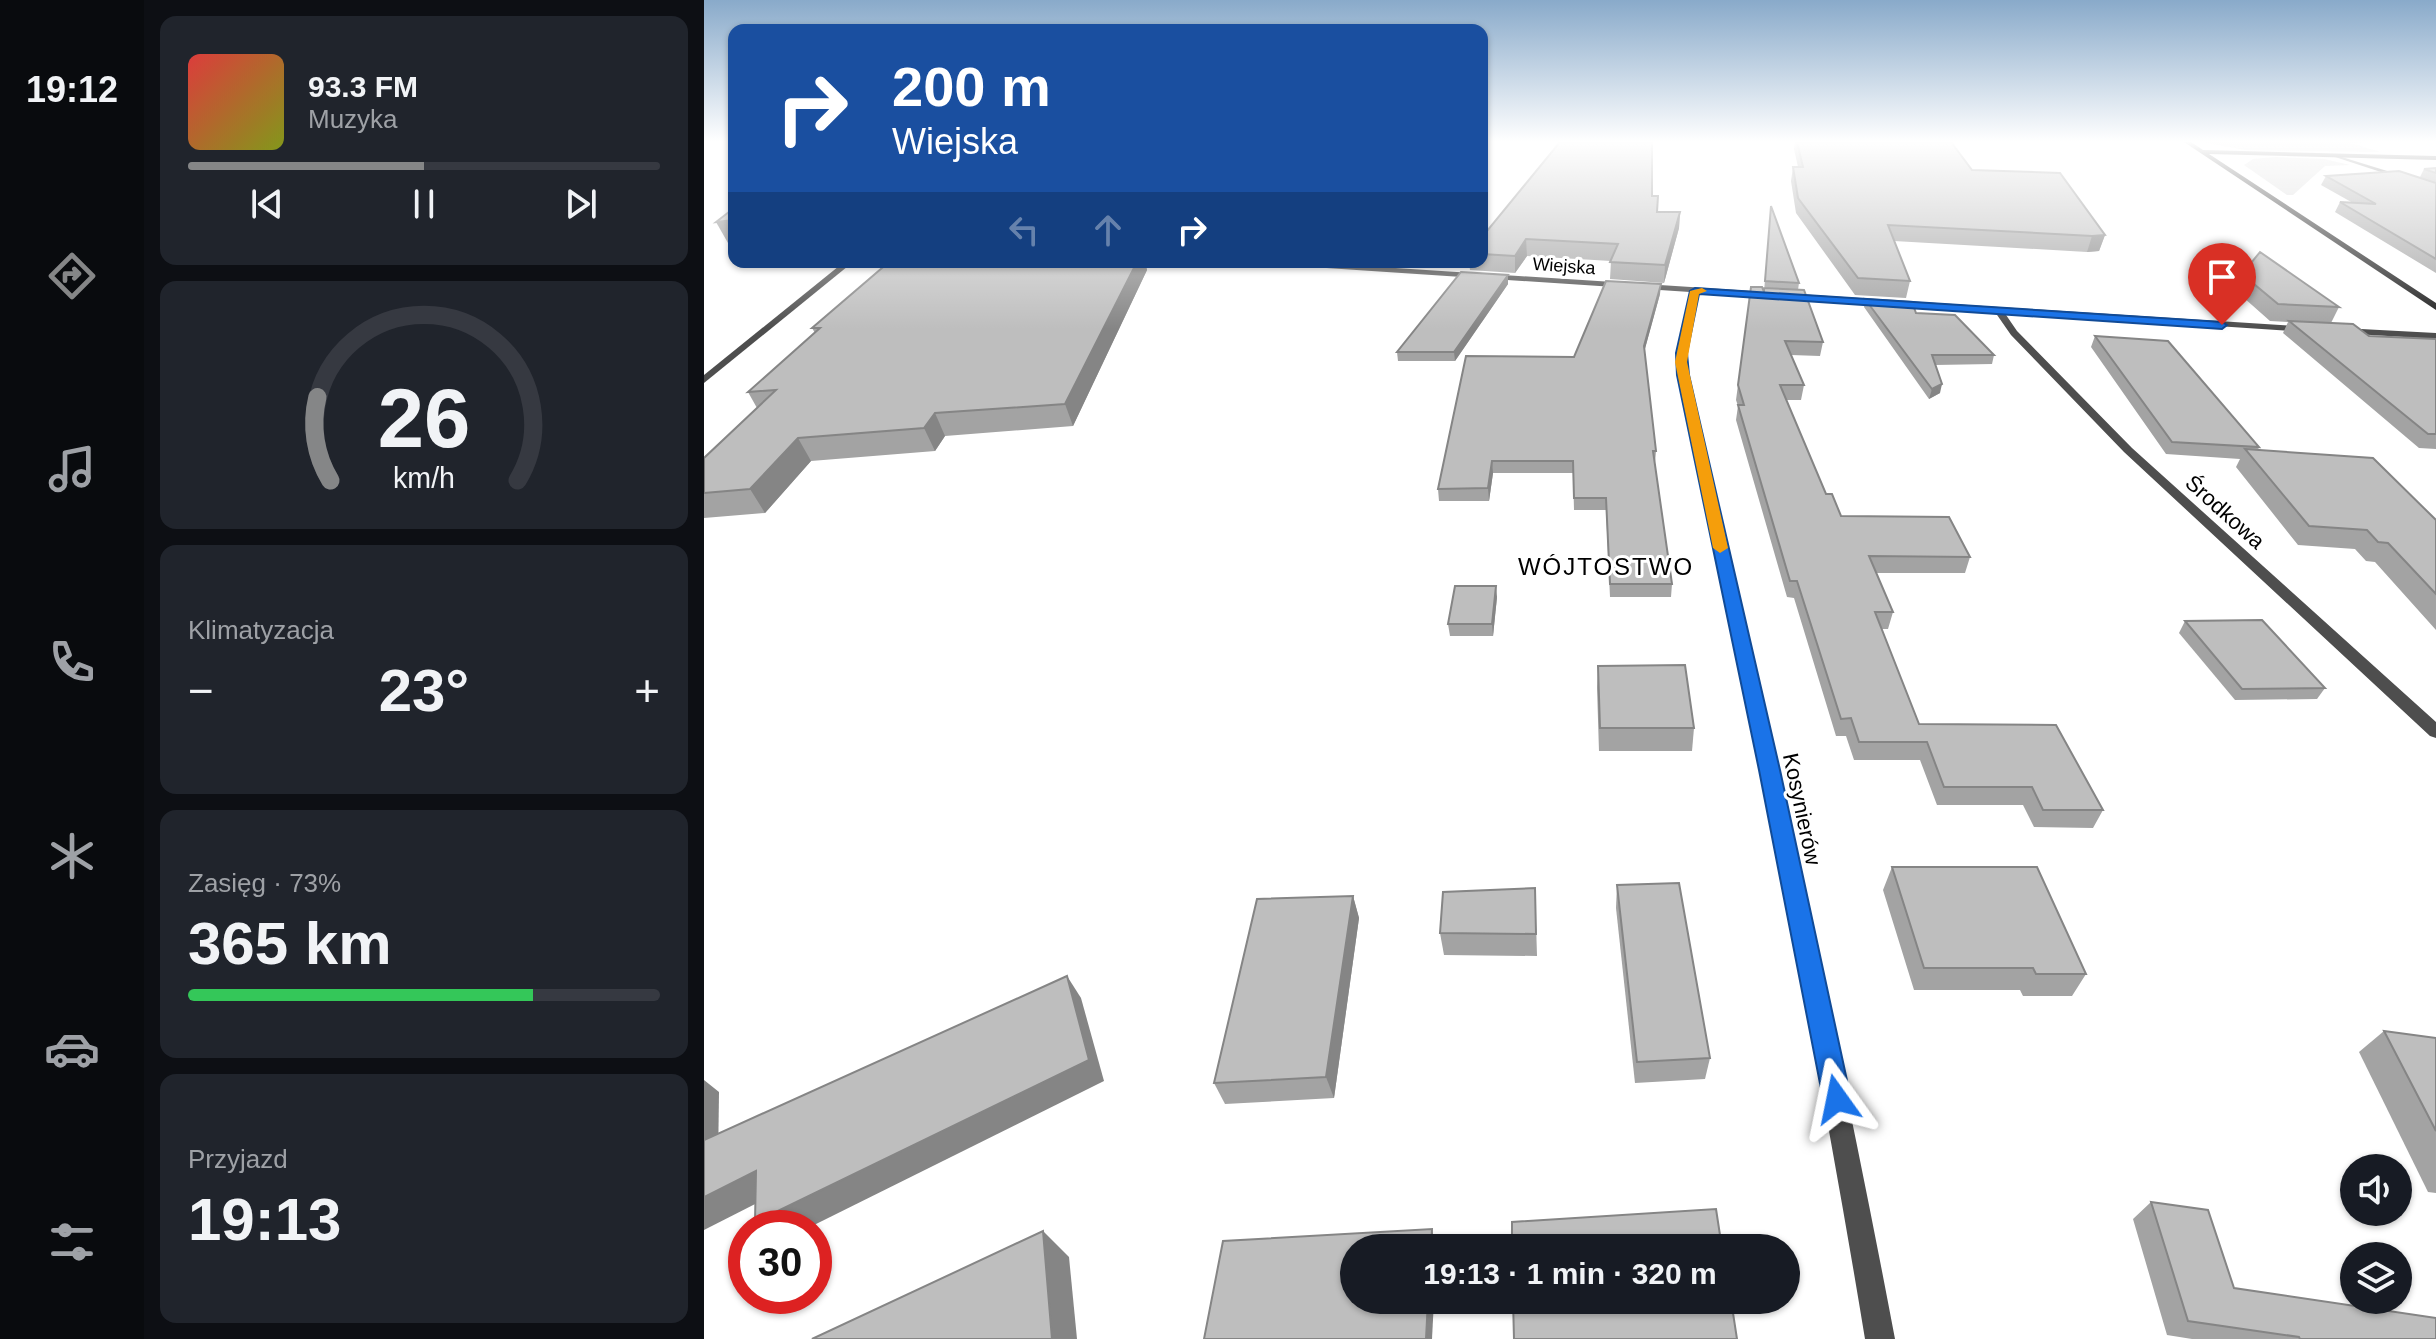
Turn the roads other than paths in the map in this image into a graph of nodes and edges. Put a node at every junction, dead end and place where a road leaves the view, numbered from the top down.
1 (2282, 204) edge
2 (842, 268) edge
3 (1354, 268) edge
4 (1695, 291) junction
5 (2436, 307) edge
6 (1999, 311) junction
7 (2322, 330) edge
8 (2338, 330) edge
9 (2436, 336) edge
10 (704, 380) edge
11 (2436, 732) edge
12 (1880, 1339) edge

1 - 5 street
2 - 10 street
3 - 4 street, Wiejska
4 - 6 street, Wiejska
4 - 12 street, Kosynierów
6 - 7 street, Wiejska
6 - 11 street, Środkowa
8 - 9 street

